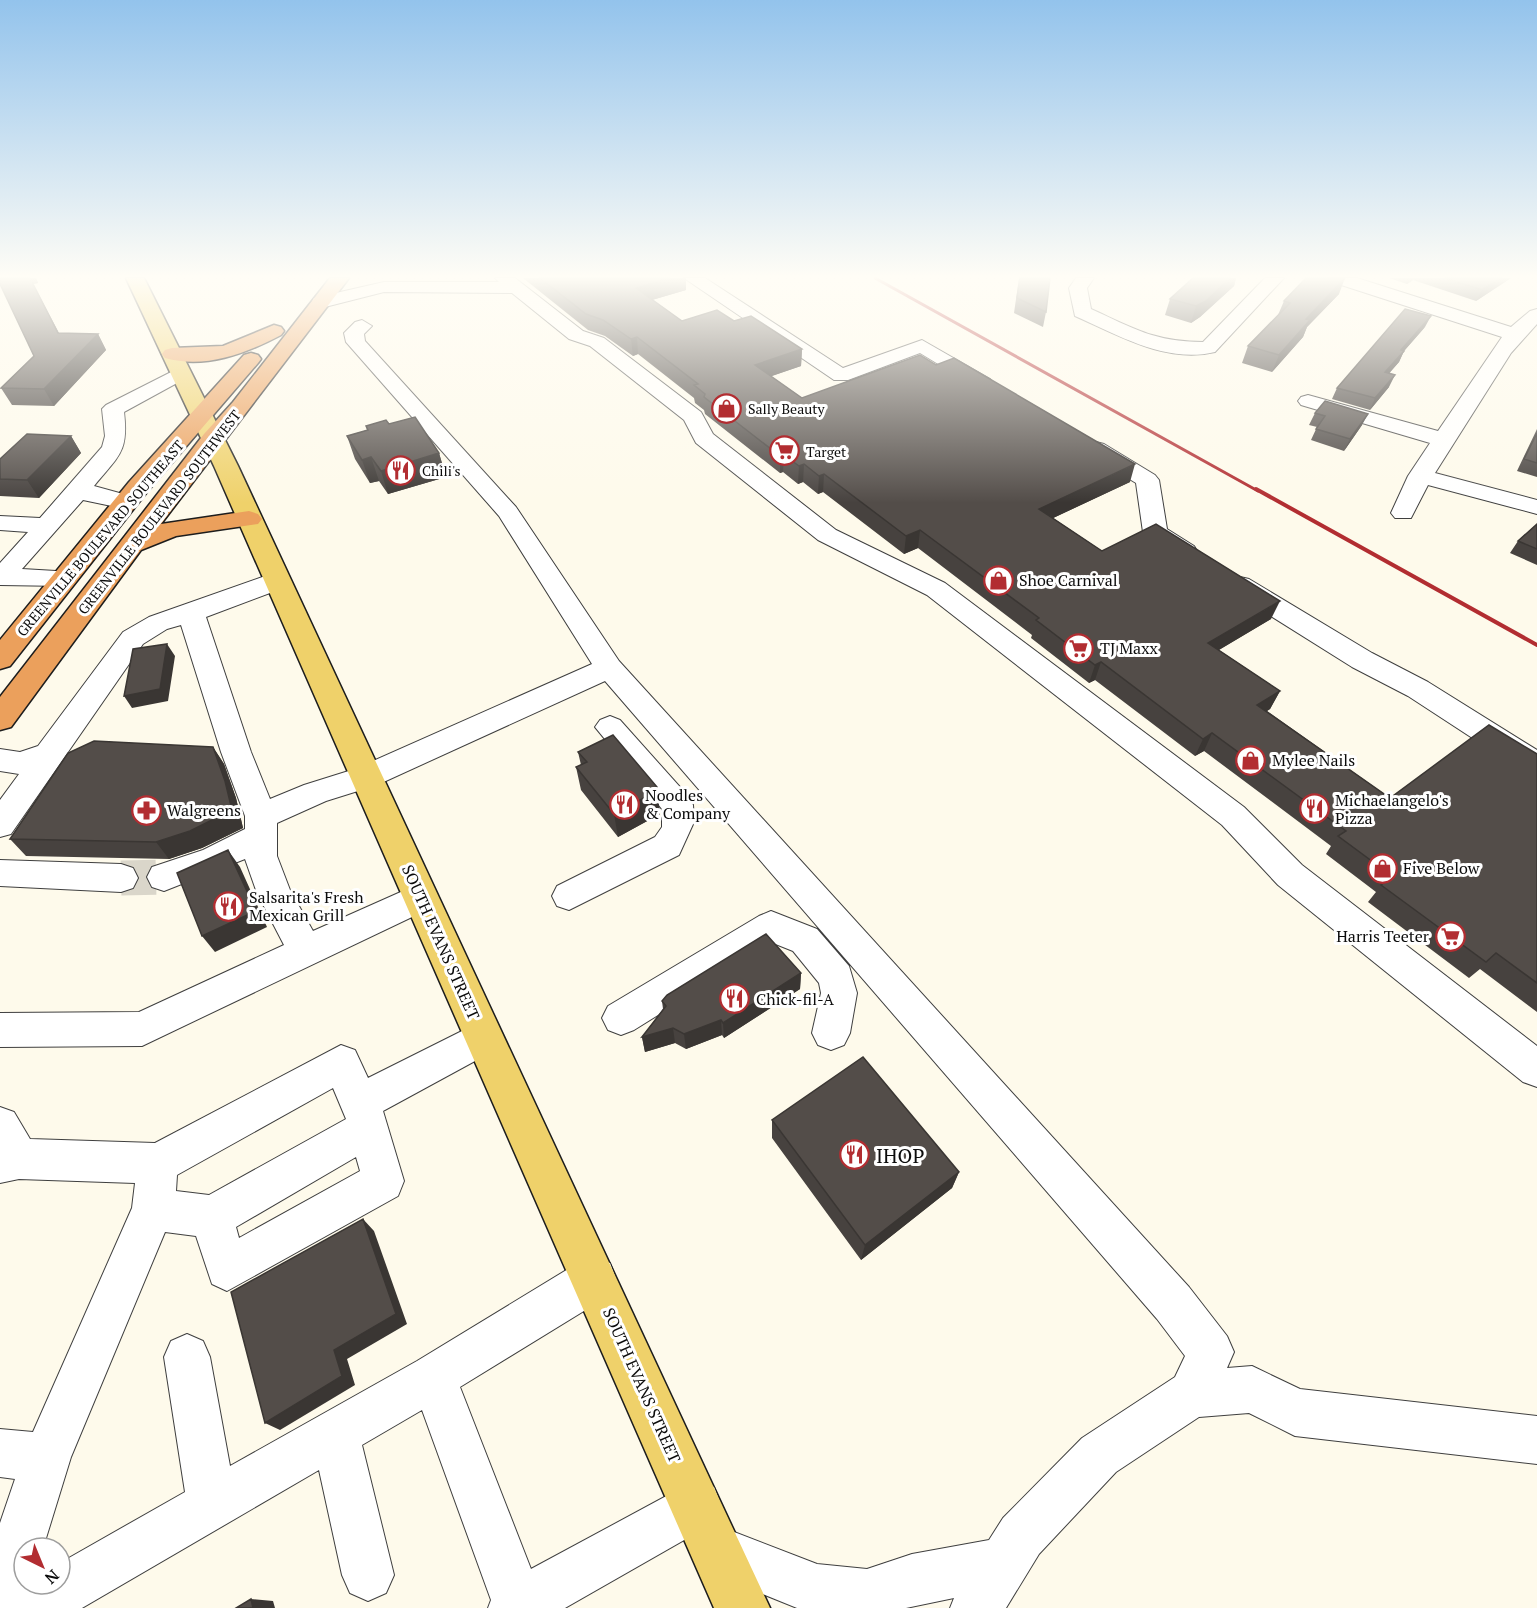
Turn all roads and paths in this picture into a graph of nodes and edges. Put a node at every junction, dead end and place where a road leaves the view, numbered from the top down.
1 (171, 353) edge
2 (226, 353) edge
3 (259, 353) edge
4 (282, 353) edge
5 (366, 353) edge
6 (612, 353) edge
7 (806, 353) edge
8 (903, 353) edge
9 (934, 353) edge
10 (1501, 353) edge
11 (176, 363) junction
12 (1004, 395) edge
13 (1308, 401) dead end
14 (206, 428) junction
15 (1076, 437) edge
16 (1442, 440) junction
17 (1419, 476) junction
18 (89, 493) junction
19 (132, 494) junction
20 (1537, 507) edge
21 (1403, 513) dead end
22 (249, 519) junction
23 (0, 523) edge
24 (46, 526) junction
25 (132, 545) junction
26 (0, 578) edge
27 (64, 578) junction
28 (277, 581) junction
29 (191, 614) junction
30 (0, 659) edge
31 (609, 668) junction
32 (0, 719) edge
33 (610, 727) dead end
34 (0, 747) edge
35 (84, 748) edge
36 (203, 749) edge
37 (236, 752) junction
38 (41, 757) junction
39 (0, 760) edge
40 (1537, 765) edge
41 (366, 777) junction
42 (0, 825) edge
43 (261, 826) junction
44 (0, 873) edge
45 (164, 877) tunnel mouth
46 (121, 878) tunnel mouth
47 (421, 897) junction
48 (569, 897) dead end
49 (306, 951) junction
50 (621, 1018) dead end
51 (0, 1030) edge
52 (831, 1034) dead end
53 (484, 1036) junction
54 (1537, 1069) edge
55 (364, 1115) junction
56 (6, 1149) edge
57 (158, 1163) junction
58 (153, 1209) junction
59 (212, 1217) junction
60 (594, 1279) junction
61 (187, 1357) dead end
62 (433, 1377) junction
63 (1192, 1394) junction
64 (335, 1434) junction
65 (1537, 1440) edge
66 (23, 1455) edge
67 (212, 1503) junction
68 (696, 1505) junction
69 (716, 1550) junction
70 (1004, 1563) junction
71 (368, 1575) dead end
72 (0, 1600) edge
73 (518, 1607) edge
74 (32, 1608) edge
75 (742, 1608) edge
76 (976, 1608) edge

1 - 11 main road, SOUTH EVANS STREET
2 - 11 highway
3 - 14 highway, GREENVILLE BOULEVARD SOUTHWEST
4 - 14 highway, GREENVILLE BOULEVARD SOUTHWEST
5 - 31 street
6 - 54 street
7 - 8 street
9 - 12 street
10 - 16 street
11 - 14 main road, SOUTH EVANS STREET
11 - 18 street
13 - 16 street
14 - 19 highway, GREENVILLE BOULEVARD SOUTHEAST
14 - 22 main road, SOUTH EVANS STREET
14 - 25 highway, GREENVILLE BOULEVARD SOUTHWEST
15 - 40 street
16 - 17 street
17 - 20 street
17 - 21 street
18 - 19 street
18 - 24 street
19 - 27 highway, GREENVILLE BOULEVARD SOUTHEAST
22 - 25 highway
22 - 28 main road, SOUTH EVANS STREET
23 - 24 street
24 - 26 street
25 - 32 highway, GREENVILLE BOULEVARD SOUTHWEST
26 - 27 street
27 - 30 highway, GREENVILLE BOULEVARD SOUTHEAST
28 - 29 street
28 - 41 main road, SOUTH EVANS STREET
29 - 37 street
29 - 38 street
31 - 41 street
31 - 63 street
33 - 48 street
34 - 38 street
35 - 38 street
36 - 37 street
37 - 43 street
38 - 39 street
38 - 42 street
41 - 43 street
41 - 47 main road, SOUTH EVANS STREET
43 - 45 street
43 - 49 street
44 - 46 street
47 - 49 street
47 - 53 main road, SOUTH EVANS STREET
49 - 51 street
50 - 52 street
53 - 55 street
53 - 60 main road, SOUTH EVANS STREET
55 - 57 street
55 - 59 street
55 - 59 street
56 - 57 street
57 - 58 street
58 - 59 street
58 - 66 street
60 - 62 street
60 - 68 main road, SOUTH EVANS STREET
61 - 67 street
62 - 64 street
62 - 73 street
63 - 65 street
63 - 70 street
64 - 67 street
64 - 71 street
66 - 72 street
67 - 74 street
68 - 69 main road, SOUTH EVANS STREET
68 - 73 street
69 - 70 street
69 - 75 main road, SOUTH EVANS STREET
70 - 76 street

